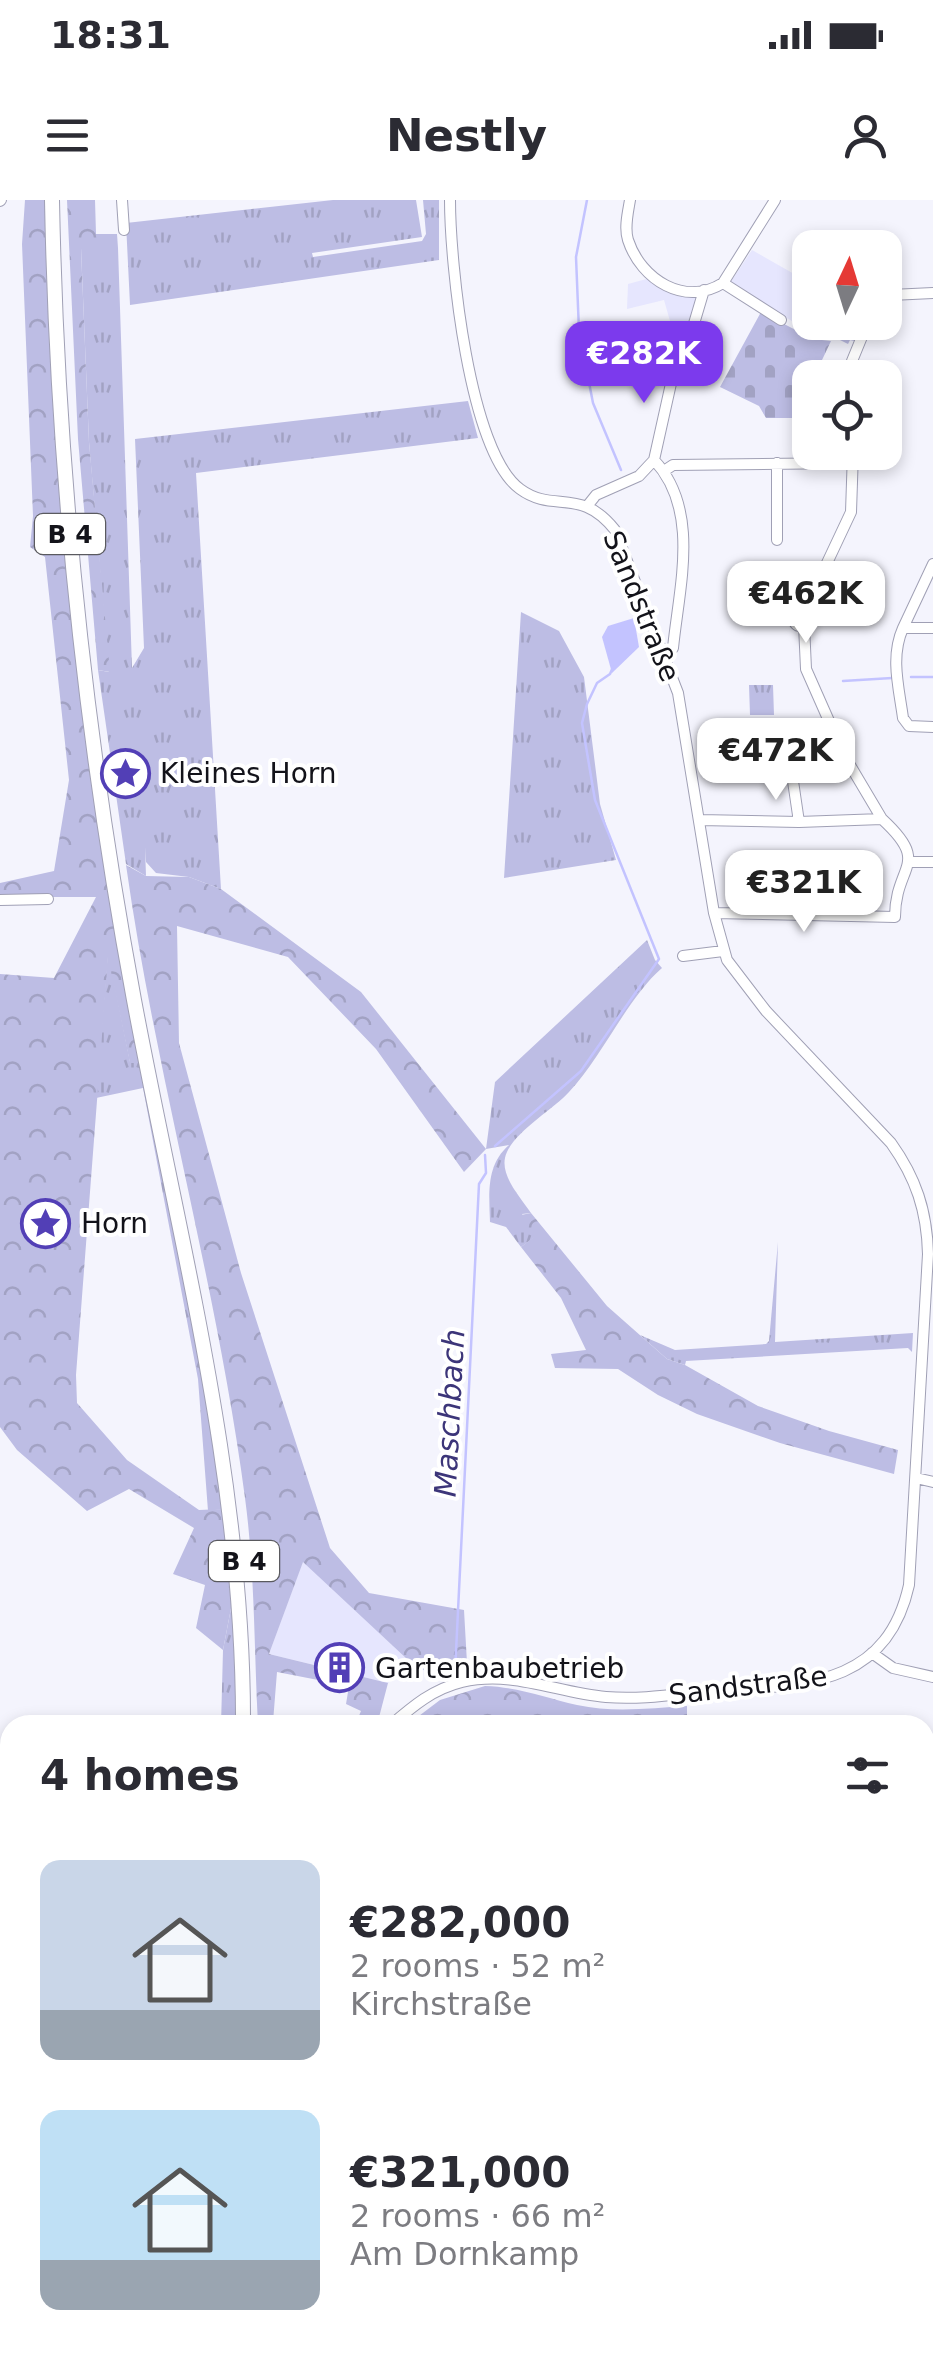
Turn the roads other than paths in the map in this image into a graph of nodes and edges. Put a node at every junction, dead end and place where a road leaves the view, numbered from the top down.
1 (52, 200) edge
2 (60, 200) edge
3 (122, 200) edge
4 (450, 200) edge
5 (630, 200) edge
6 (776, 200) edge
7 (124, 230) dead end
8 (724, 283) junction
9 (704, 290) junction
10 (933, 294) edge
11 (902, 295) edge
12 (781, 320) dead end
13 (654, 460) junction
14 (792, 462) edge
15 (777, 463) junction
16 (853, 470) edge
17 (664, 471) junction
18 (588, 506) junction
19 (777, 540) dead end
20 (933, 564) edge
21 (903, 628) junction
22 (933, 628) edge
23 (664, 658) junction
24 (932, 730) edge
25 (844, 755) junction
26 (882, 819) junction
27 (699, 820) junction
28 (800, 822) junction
29 (910, 862) junction
30 (933, 862) edge
31 (115, 866) junction
32 (48, 898) dead end
33 (0, 900) edge
34 (714, 912) junction
35 (123, 915) junction
36 (723, 951) junction
37 (684, 956) dead end
38 (929, 1208) edge
39 (928, 1350) edge
40 (916, 1478) junction
41 (933, 1482) edge
42 (872, 1654) junction
43 (933, 1678) edge
44 (243, 1715) edge
45 (251, 1715) edge
46 (403, 1715) edge

1 - 31 highway, B 4
2 - 31 highway, B 4
3 - 7 street
4 - 18 street
5 - 9 street
6 - 8 street
8 - 9 street
8 - 12 street
9 - 13 street
10 - 11 street
13 - 17 street
13 - 18 street
14 - 15 street
15 - 17 street
15 - 19 street
16 - 25 street
17 - 23 street
18 - 23 street, Sandstraße
20 - 21 street
21 - 22 street
21 - 24 street
23 - 27 street, Sandstraße
25 - 26 street
25 - 28 street
26 - 28 street
26 - 29 street
27 - 28 street
27 - 34 street, Sandstraße
29 - 30 street
29 - 34 street
31 - 35 highway, B 4
32 - 33 street
34 - 36 street, Sandstraße
35 - 44 highway, B 4
35 - 45 highway, B 4
36 - 37 street
36 - 38 street, Sandstraße
38 - 39 street, Sandstraße
39 - 40 street, Sandstraße
40 - 41 street
40 - 42 street, Sandstraße
42 - 43 street
42 - 46 street, Sandstraße

